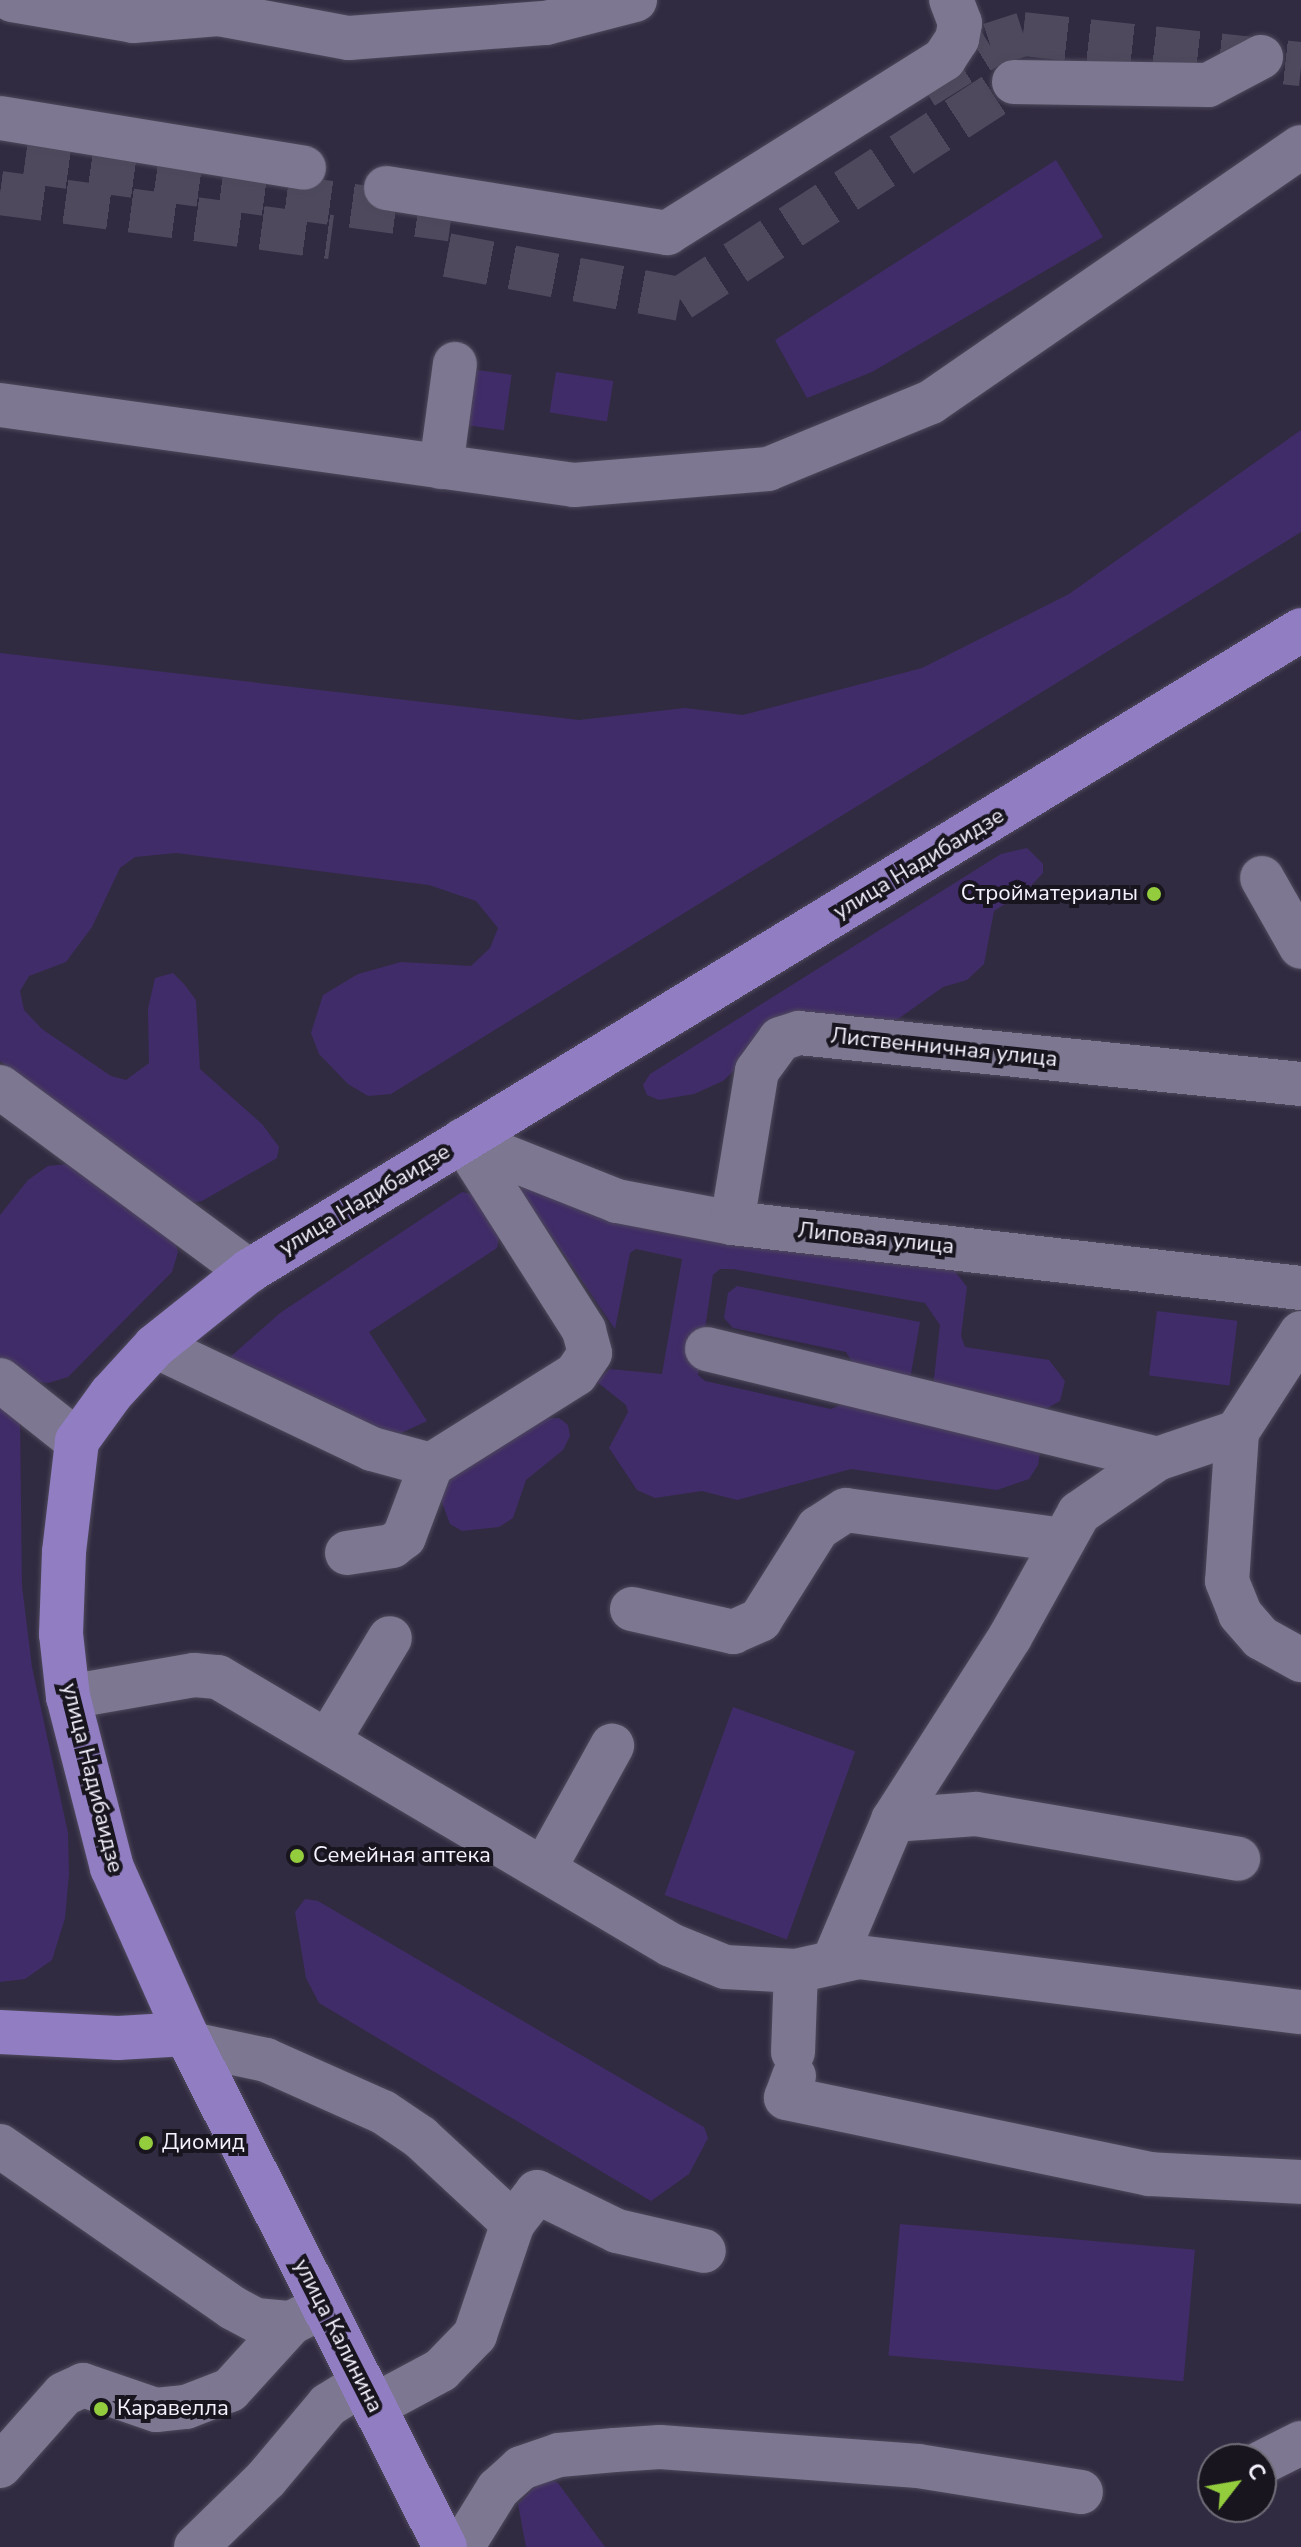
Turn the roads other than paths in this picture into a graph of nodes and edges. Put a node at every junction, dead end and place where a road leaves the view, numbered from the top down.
1 (12, 0) edge
2 (635, 0) edge
3 (951, 0) edge
4 (1261, 57) dead end
5 (1014, 82) tunnel mouth
6 (0, 118) edge
7 (1301, 147) edge
8 (304, 168) dead end
9 (386, 188) dead end
10 (455, 364) dead end
11 (0, 405) edge
12 (441, 467) junction
13 (1301, 630) edge
14 (1262, 878) dead end
15 (1301, 947) edge
16 (1301, 1084) edge
17 (0, 1087) edge
18 (463, 1140) junction
19 (732, 1223) junction
20 (249, 1271) junction
21 (1301, 1288) edge
22 (1301, 1333) edge
23 (155, 1346) junction
24 (707, 1349) dead end
25 (0, 1380) edge
26 (1237, 1432) junction
27 (77, 1441) junction
28 (1157, 1459) junction
29 (431, 1465) junction
30 (1063, 1540) junction
31 (347, 1553) dead end
32 (632, 1609) dead end
33 (390, 1638) dead end
34 (1301, 1660) edge
35 (68, 1697) junction
36 (328, 1741) junction
37 (612, 1746) dead end
38 (893, 1820) junction
39 (1238, 1859) dead end
40 (544, 1869) junction
41 (815, 1965) junction
42 (1301, 2012) edge
43 (0, 2032) edge
44 (189, 2039) junction
45 (232, 2125) joint
46 (0, 2146) edge
47 (1301, 2182) edge
48 (513, 2223) junction
49 (704, 2251) dead end
50 (307, 2315) junction
51 (368, 2395) junction
52 (1301, 2443) edge
53 (1277, 2455) edge
54 (0, 2466) edge
55 (1081, 2492) dead end
56 (196, 2547) edge
57 (445, 2547) edge
58 (462, 2547) edge

1 - 2 street
3 - 9 street
4 - 5 street
6 - 8 street
7 - 12 street
10 - 12 street
11 - 12 street
13 - 18 main road, улица Надибаидзе
14 - 15 street
16 - 19 street, Лиственничная улица
17 - 20 street
18 - 19 street, Липовая улица
18 - 20 main road, улица Надибаидзе
18 - 29 street
19 - 21 street, Липовая улица
20 - 23 main road, улица Надибаидзе
22 - 26 street
23 - 27 main road, улица Надибаидзе
23 - 29 street
24 - 28 street
25 - 27 street
26 - 28 street
26 - 34 street
27 - 35 main road, улица Надибаидзе
28 - 30 street
29 - 31 street
30 - 32 street
30 - 38 street
33 - 36 street
35 - 36 street
35 - 44 main road, улица Надибаидзе
36 - 40 street
37 - 40 street
38 - 39 street
38 - 41 street
40 - 41 street
41 - 42 street
41 - 47 street
43 - 44 main road
44 - 45 main road, улица Надибаидзе
44 - 48 street
45 - 50 main road, улица Калинина
46 - 50 street
48 - 49 street
48 - 51 street
50 - 51 main road, улица Калинина
50 - 54 street
51 - 56 street
51 - 57 main road, улица Калинина
52 - 53 street
55 - 58 street

